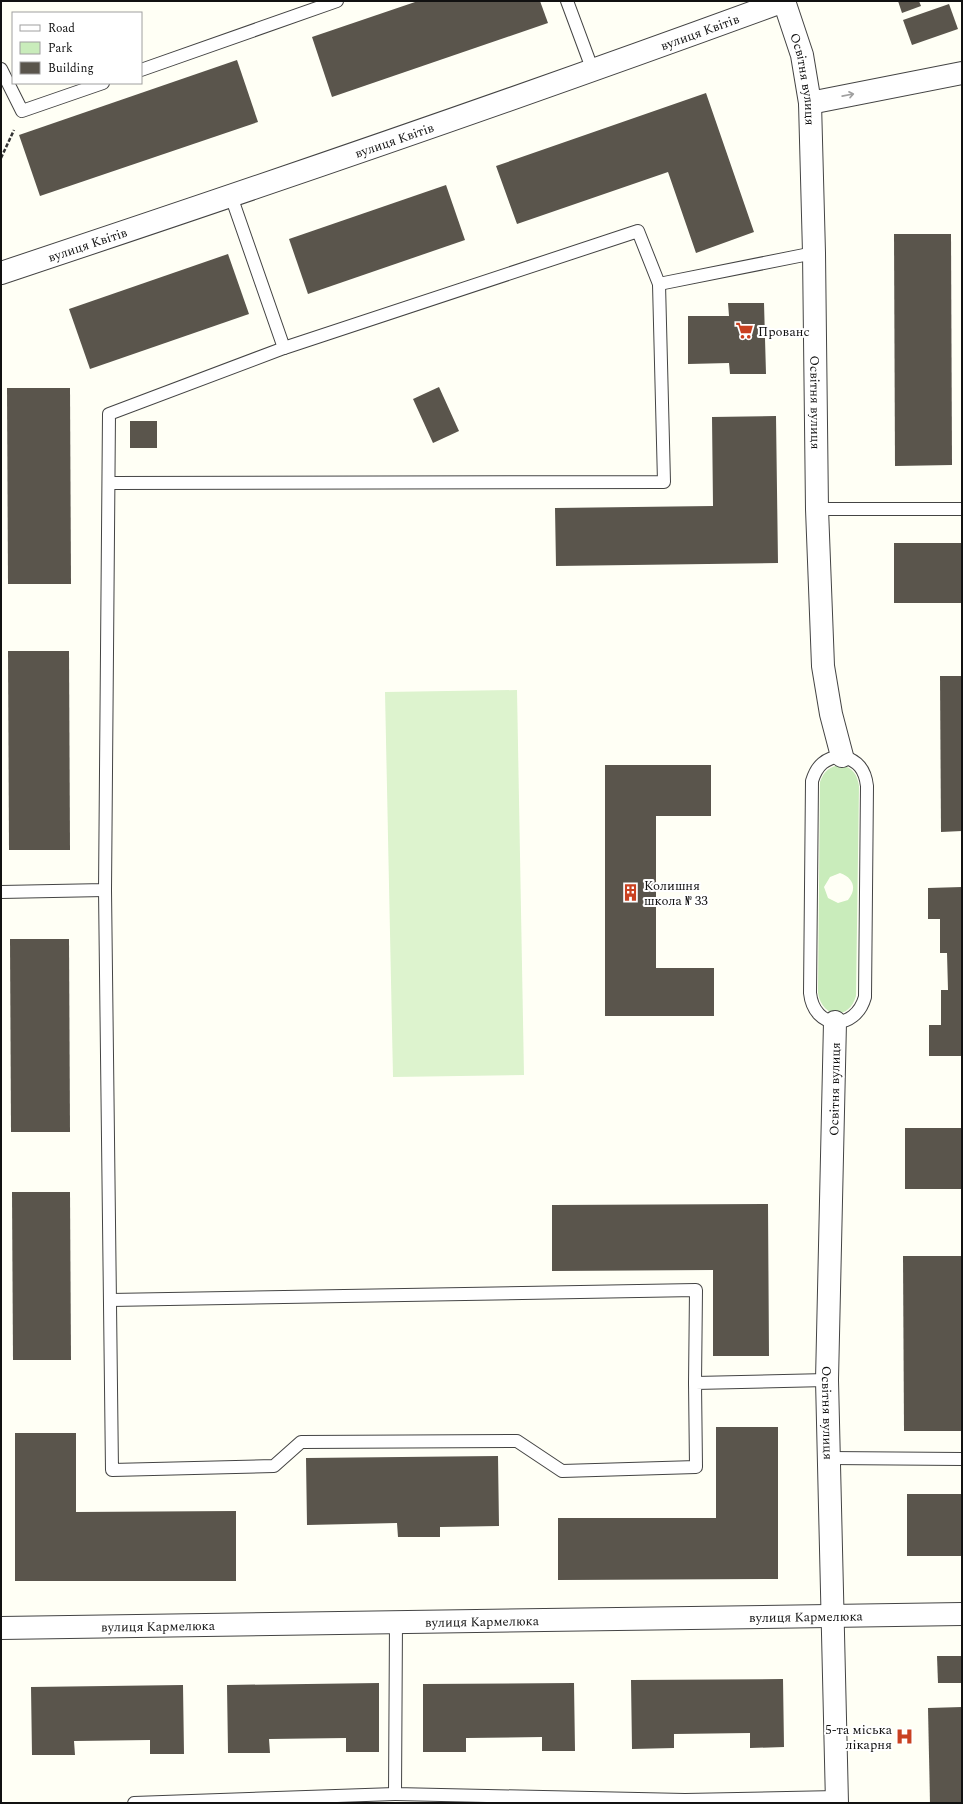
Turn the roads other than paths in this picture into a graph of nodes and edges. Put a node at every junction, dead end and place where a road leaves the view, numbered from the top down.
1 (337, 1) edge
2 (567, 1) edge
3 (784, 1) edge
4 (1, 69) edge
5 (142, 70) edge
6 (593, 71) junction
7 (962, 73) edge
8 (100, 84) edge
9 (810, 103) junction
10 (231, 196) junction
11 (814, 253) junction
12 (1, 273) edge
13 (658, 284) junction
14 (284, 348) junction
15 (109, 483) junction
16 (817, 509) junction
17 (962, 509) edge
18 (842, 756) junction
19 (105, 890) junction
20 (1, 892) edge
21 (835, 1022) junction
22 (110, 1300) junction
23 (828, 1380) junction
24 (695, 1384) junction
25 (829, 1458) junction
26 (962, 1459) edge
27 (962, 1614) edge
28 (832, 1616) junction
29 (396, 1622) junction
30 (1, 1628) edge
31 (395, 1794) junction
32 (837, 1800) edge
33 (685, 1802) edge
34 (134, 1803) edge

1 - 5 lane
2 - 6 lane
3 - 6 street, вулиця Квітів
3 - 9 street, Освітня вулиця
4 - 8 lane
6 - 10 street, вулиця Квітів
9 -> 7 street
9 - 11 street, Освітня вулиця
10 - 12 street, вулиця Квітів
10 - 14 lane
11 - 13 lane
11 - 16 street, Освітня вулиця
13 - 14 lane
13 - 15 lane
14 - 15 lane
15 - 19 lane
16 - 17 lane
16 - 18 street, Освітня вулиця
18 - 21 lane
18 - 21 lane
19 - 20 lane
19 - 22 lane
21 - 23 street, Освітня вулиця
22 - 24 lane
22 - 24 lane
23 - 24 lane
23 - 25 street, Освітня вулиця
25 - 26 lane
25 - 28 street, Освітня вулиця
27 - 28 street, вулиця Кармелюка
28 - 29 street, вулиця Кармелюка
28 - 32 street, Освітня вулиця
29 - 30 street, вулиця Кармелюка
29 - 31 lane
31 - 33 lane
31 - 34 lane
32 - 33 lane

